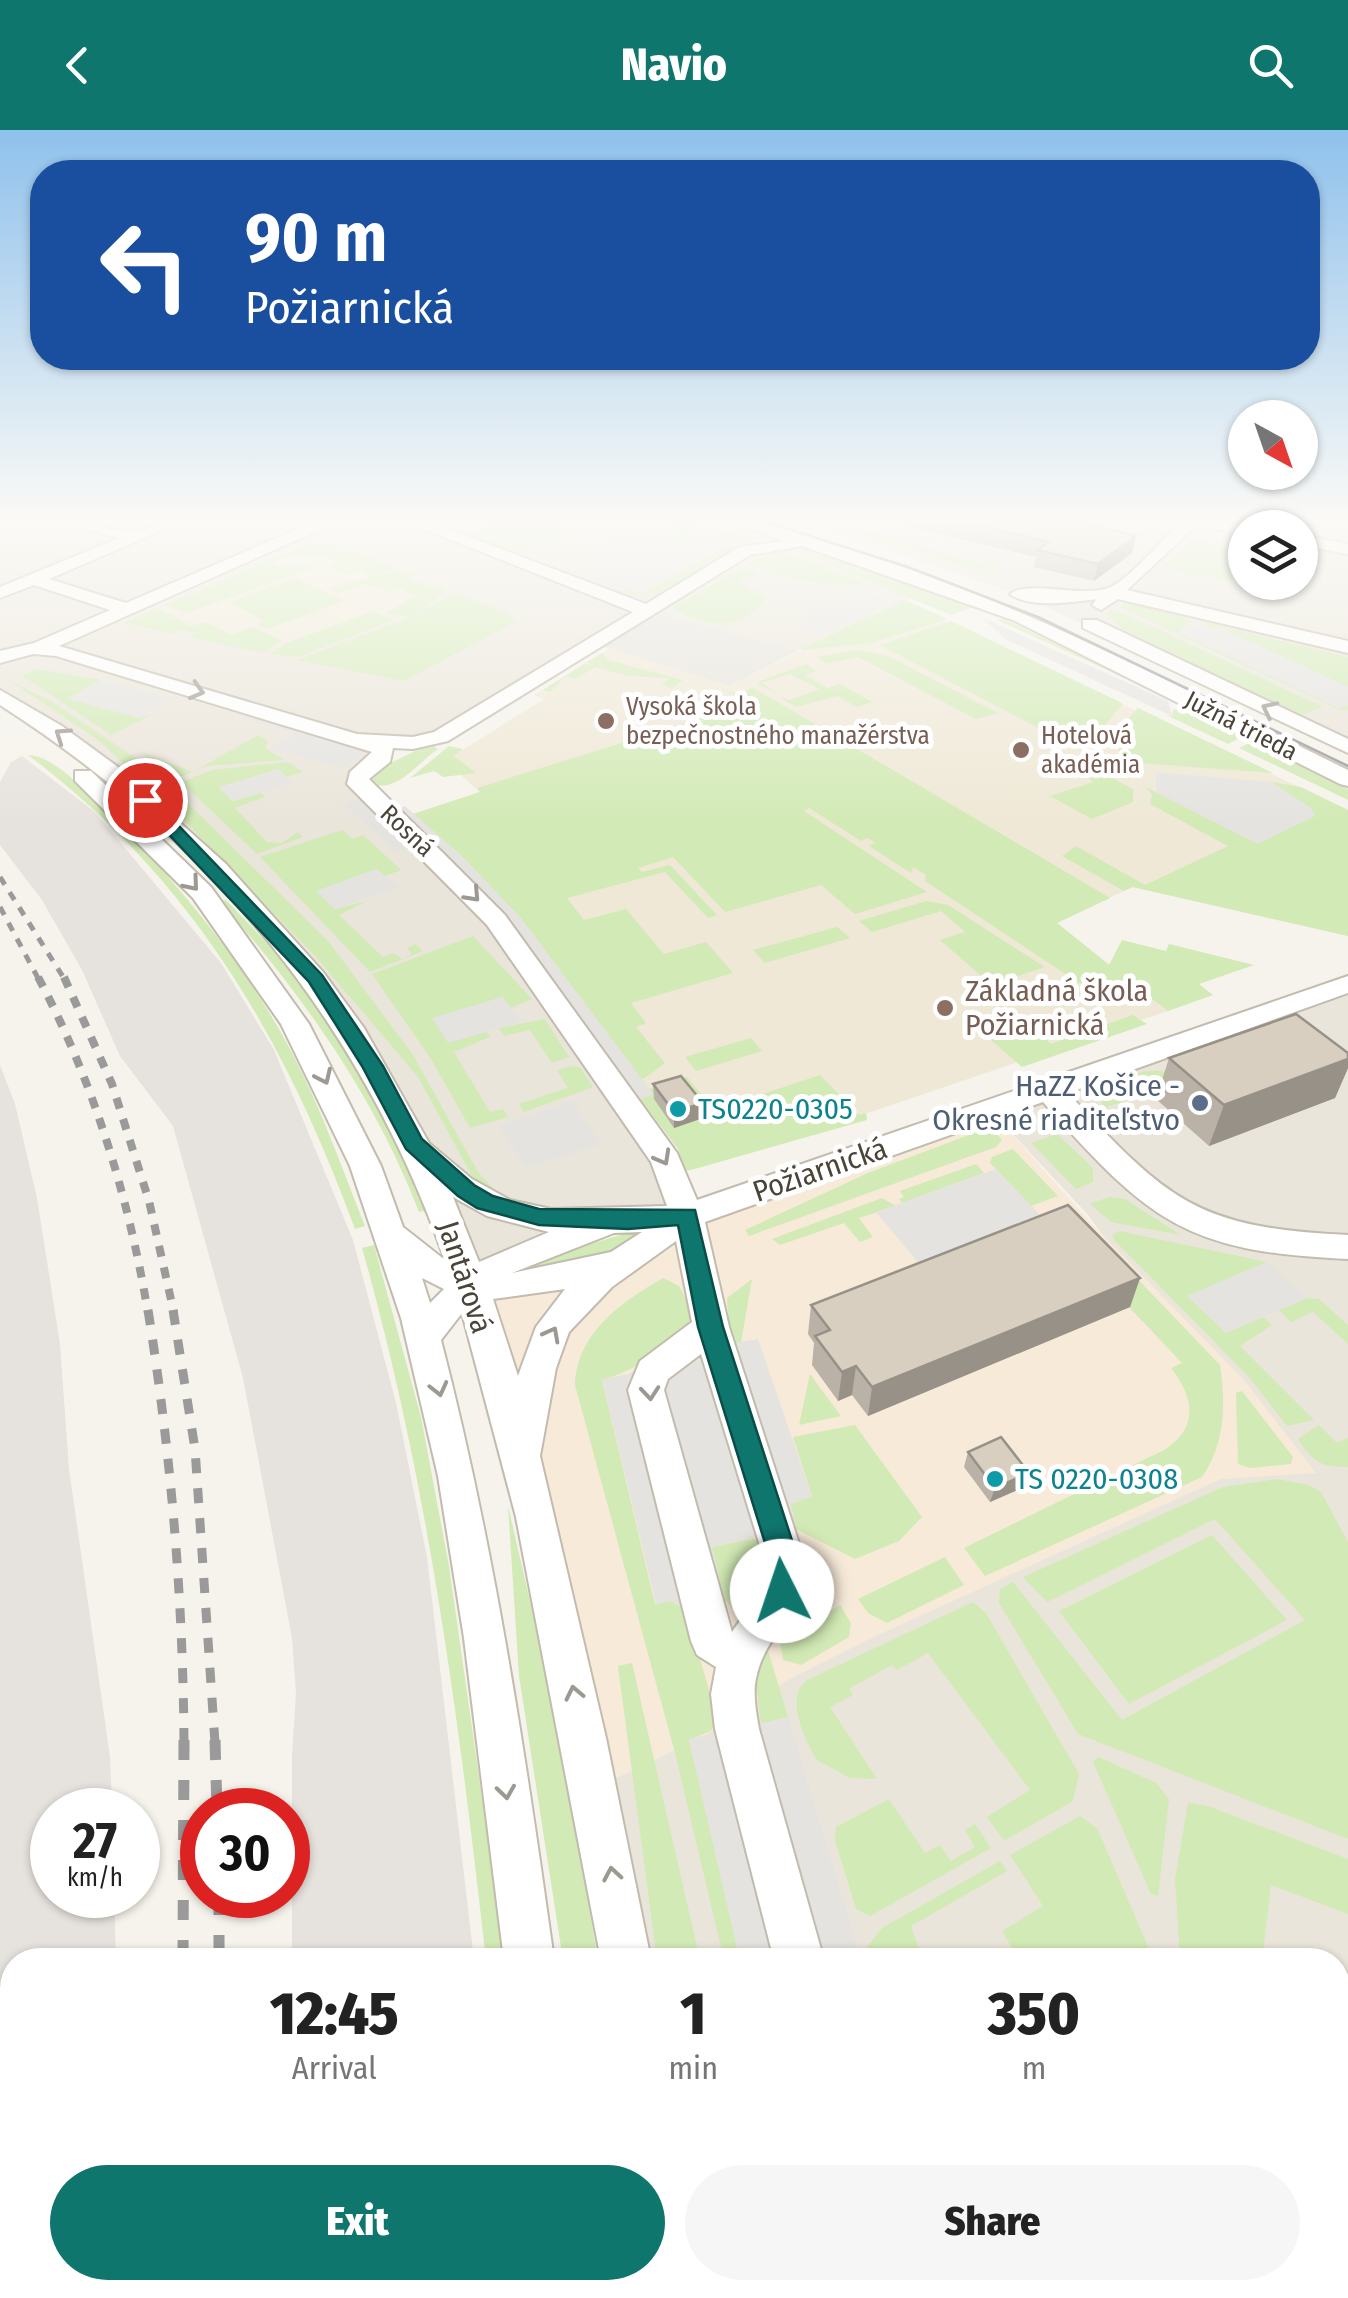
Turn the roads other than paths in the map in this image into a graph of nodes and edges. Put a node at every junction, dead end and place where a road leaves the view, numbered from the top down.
1 (92, 623) edge
2 (623, 623) edge
3 (1066, 623) edge
4 (1071, 623) edge
5 (1106, 623) edge
6 (1230, 623) edge
7 (1348, 647) edge
8 (35, 648) junction
9 (1141, 648) junction
10 (2, 666) edge
11 (0, 696) edge
12 (15, 716) edge
13 (356, 738) junction
14 (433, 739) junction
15 (1348, 747) edge
16 (362, 773) junction
17 (1348, 779) edge
18 (1348, 984) edge
19 (1049, 1090) junction
20 (414, 1144) junction
21 (687, 1216) junction
22 (392, 1229) junction
23 (637, 1235) junction
24 (1348, 1247) edge
25 (468, 1283) junction
26 (710, 1327) junction
27 (426, 1334) junction
28 (523, 1463) junction
29 (741, 1655) junction
30 (527, 1948) edge
31 (624, 1948) edge
32 (796, 1948) edge

1 - 8 street
2 - 14 street
3 - 17 street, Južná trieda
4 - 9 street, Južná trieda
5 - 9 street
6 - 7 street
8 - 10 street
8 -> 13 street
15 -> 9 street, Južná trieda
10 - 12 street
11 - 12 street, Jantárová
20 -> 12 street, Jantárová
12 -> 22 street, Jantárová
13 - 14 street
13 - 16 street, Rosná
14 - 16 street
16 -> 21 street, Rosná
18 - 19 street, Požiarnická
19 - 21 street, Požiarnická
19 - 24 street
20 - 23 street
20 - 25 street, Jantárová
21 - 23 street, Požiarnická
21 - 26 street, Rosná
22 - 25 street, Požiarnická
22 - 27 street, Jantárová
23 - 25 street, Požiarnická
28 -> 23 street, Požiarnická
25 - 27 street
25 - 28 street, Jantárová
26 - 29 street, Rosná
26 -> 29 street
27 -> 30 street, Jantárová
31 -> 28 street, Jantárová
29 - 32 street

